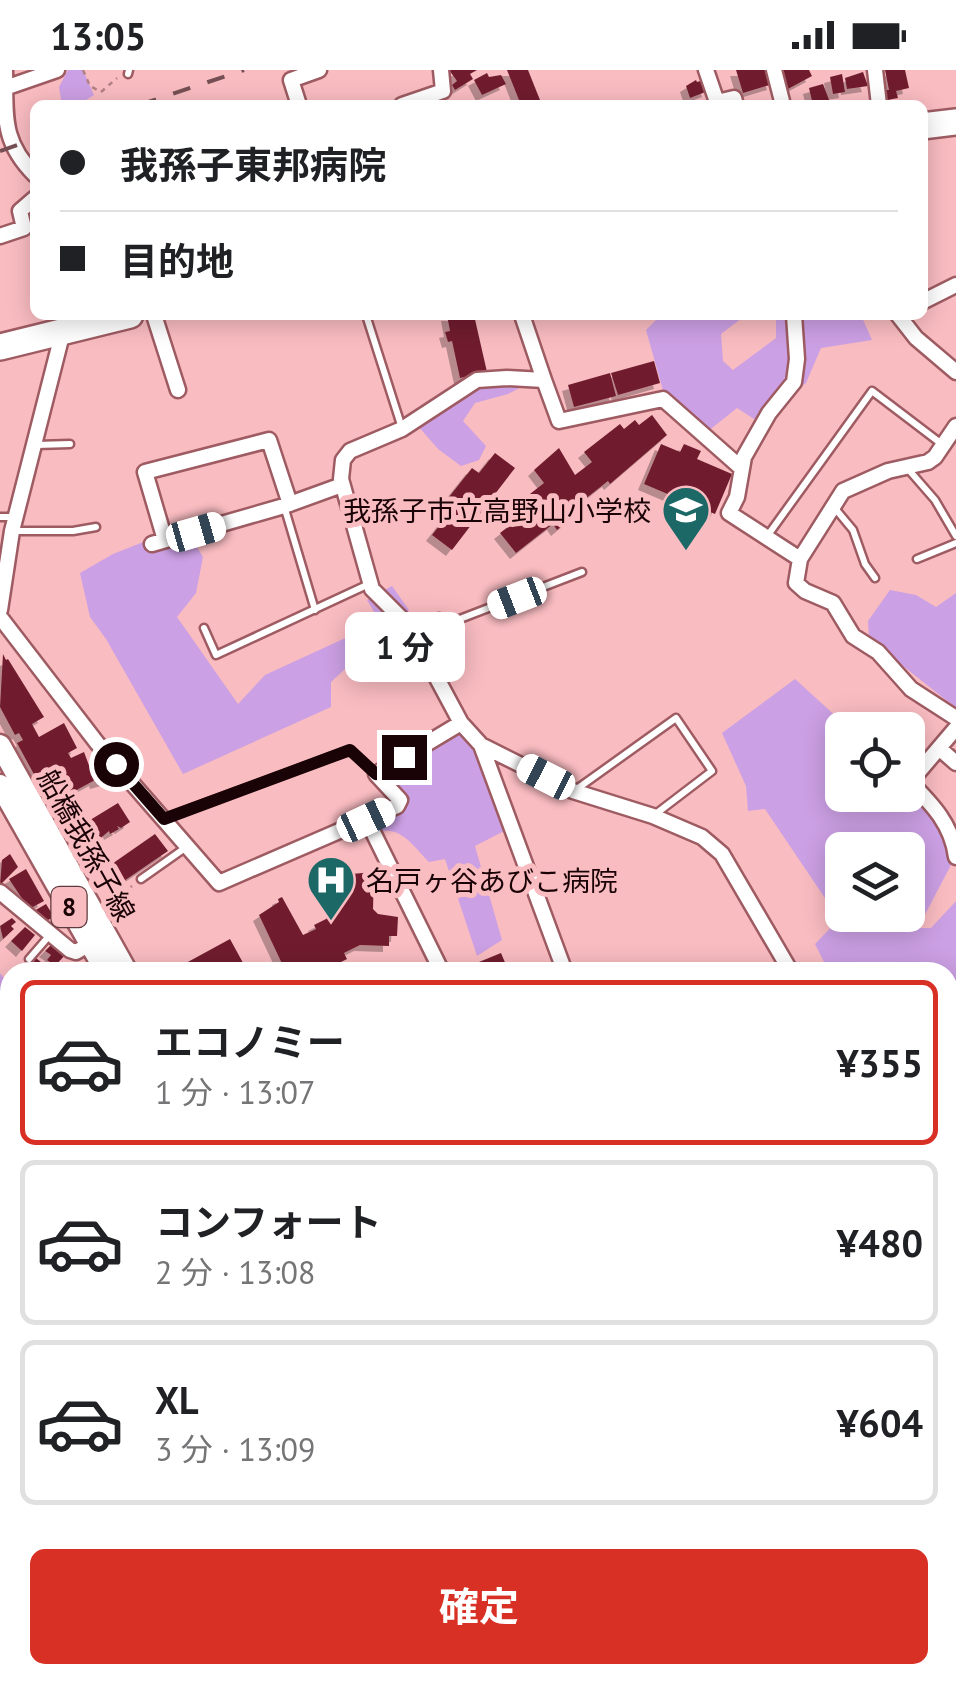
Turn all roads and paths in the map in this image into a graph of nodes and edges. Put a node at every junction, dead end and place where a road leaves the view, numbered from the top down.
1 (5, 70) edge
2 (57, 70) edge
3 (83, 70) edge
4 (319, 70) edge
5 (441, 70) edge
6 (706, 70) edge
7 (774, 70) edge
8 (875, 70) edge
9 (128, 72) edge
10 (5, 88) junction
11 (444, 98) edge
12 (297, 100) edge
13 (716, 100) edge
14 (782, 100) edge
15 (878, 100) edge
16 (956, 122) edge
17 (928, 125) edge
18 (30, 170) edge
19 (30, 202) edge
20 (0, 236) edge
21 (956, 285) edge
22 (928, 299) edge
23 (110, 320) edge
24 (156, 320) edge
25 (368, 320) edge
26 (524, 320) edge
27 (794, 320) edge
28 (902, 320) edge
29 (63, 332) junction
30 (0, 347) edge
31 (956, 372) edge
32 (544, 380) junction
33 (178, 390) dead end
34 (956, 426) edge
35 (402, 429) junction
36 (70, 444) dead end
37 (34, 445) junction
38 (943, 445) junction
39 (740, 467) junction
40 (908, 468) junction
41 (342, 485) junction
42 (287, 505) junction
43 (833, 505) junction
44 (9, 522) edge
45 (96, 527) dead end
46 (768, 535) junction
47 (956, 540) edge
48 (800, 559) junction
49 (917, 559) dead end
50 (582, 572) dead end
51 (875, 578) dead end
52 (370, 584) junction
53 (315, 610) junction
54 (0, 614) edge
55 (204, 628) dead end
56 (413, 636) junction
57 (956, 718) edge
58 (461, 723) junction
59 (956, 728) edge
60 (0, 745) edge
61 (480, 745) junction
62 (939, 748) junction
63 (956, 763) edge
64 (376, 774) junction
65 (0, 785) edge
66 (573, 791) junction
67 (653, 816) junction
68 (164, 819) junction
69 (366, 820) junction
70 (188, 846) junction
71 (956, 857) edge
72 (141, 879) joint
73 (0, 892) edge
74 (104, 905) dead end
75 (50, 935) junction
76 (98, 939) junction
77 (29, 959) dead end
78 (104, 962) edge
79 (118, 962) edge
80 (437, 962) edge
81 (560, 962) edge
82 (785, 962) edge

1 - 10 street
2 - 10 street
3 - 9 path
4 - 12 street
5 - 11 street
6 - 13 street
7 - 14 street
8 - 15 street
10 - 18 street
16 - 17 highway
19 - 20 street
21 - 22 street
23 - 29 highway
24 - 33 street
25 - 35 lane
26 - 32 street
27 - 39 street
28 - 31 street
29 - 30 highway
29 - 37 street
32 - 35 street
32 - 39 street
34 - 38 street
35 - 41 street
36 - 37 lane
37 - 44 street
38 - 40 street
38 - 46 lane
39 - 46 street
40 - 43 street
40 - 47 lane
41 - 42 street
41 - 52 street
42 - 42 street
42 - 53 lane
43 - 48 street
43 - 51 lane
44 - 45 lane
44 - 54 street
46 - 48 street
47 - 49 lane
48 - 57 street
50 - 56 lane
52 - 53 lane
52 - 56 street
53 - 55 lane
54 - 68 street
56 - 58 street
58 - 61 street
58 - 64 street
59 - 62 street
60 - 76 main road, 船橋我孫子線 / 8
61 - 66 street
61 - 81 street
62 - 63 street
62 - 71 street
64 - 68 lane
64 - 69 street
65 - 76 main road, 船橋我孫子線 / 8
66 - 67 street
66 - 67 lane
67 - 82 street
68 - 70 street
69 - 70 street
69 - 80 street
70 - 72 lane
72 - 74 path
73 - 75 street
75 - 76 street
75 - 77 lane
76 - 78 main road, 船橋我孫子線 / 8
76 - 79 main road, 船橋我孫子線 / 8

